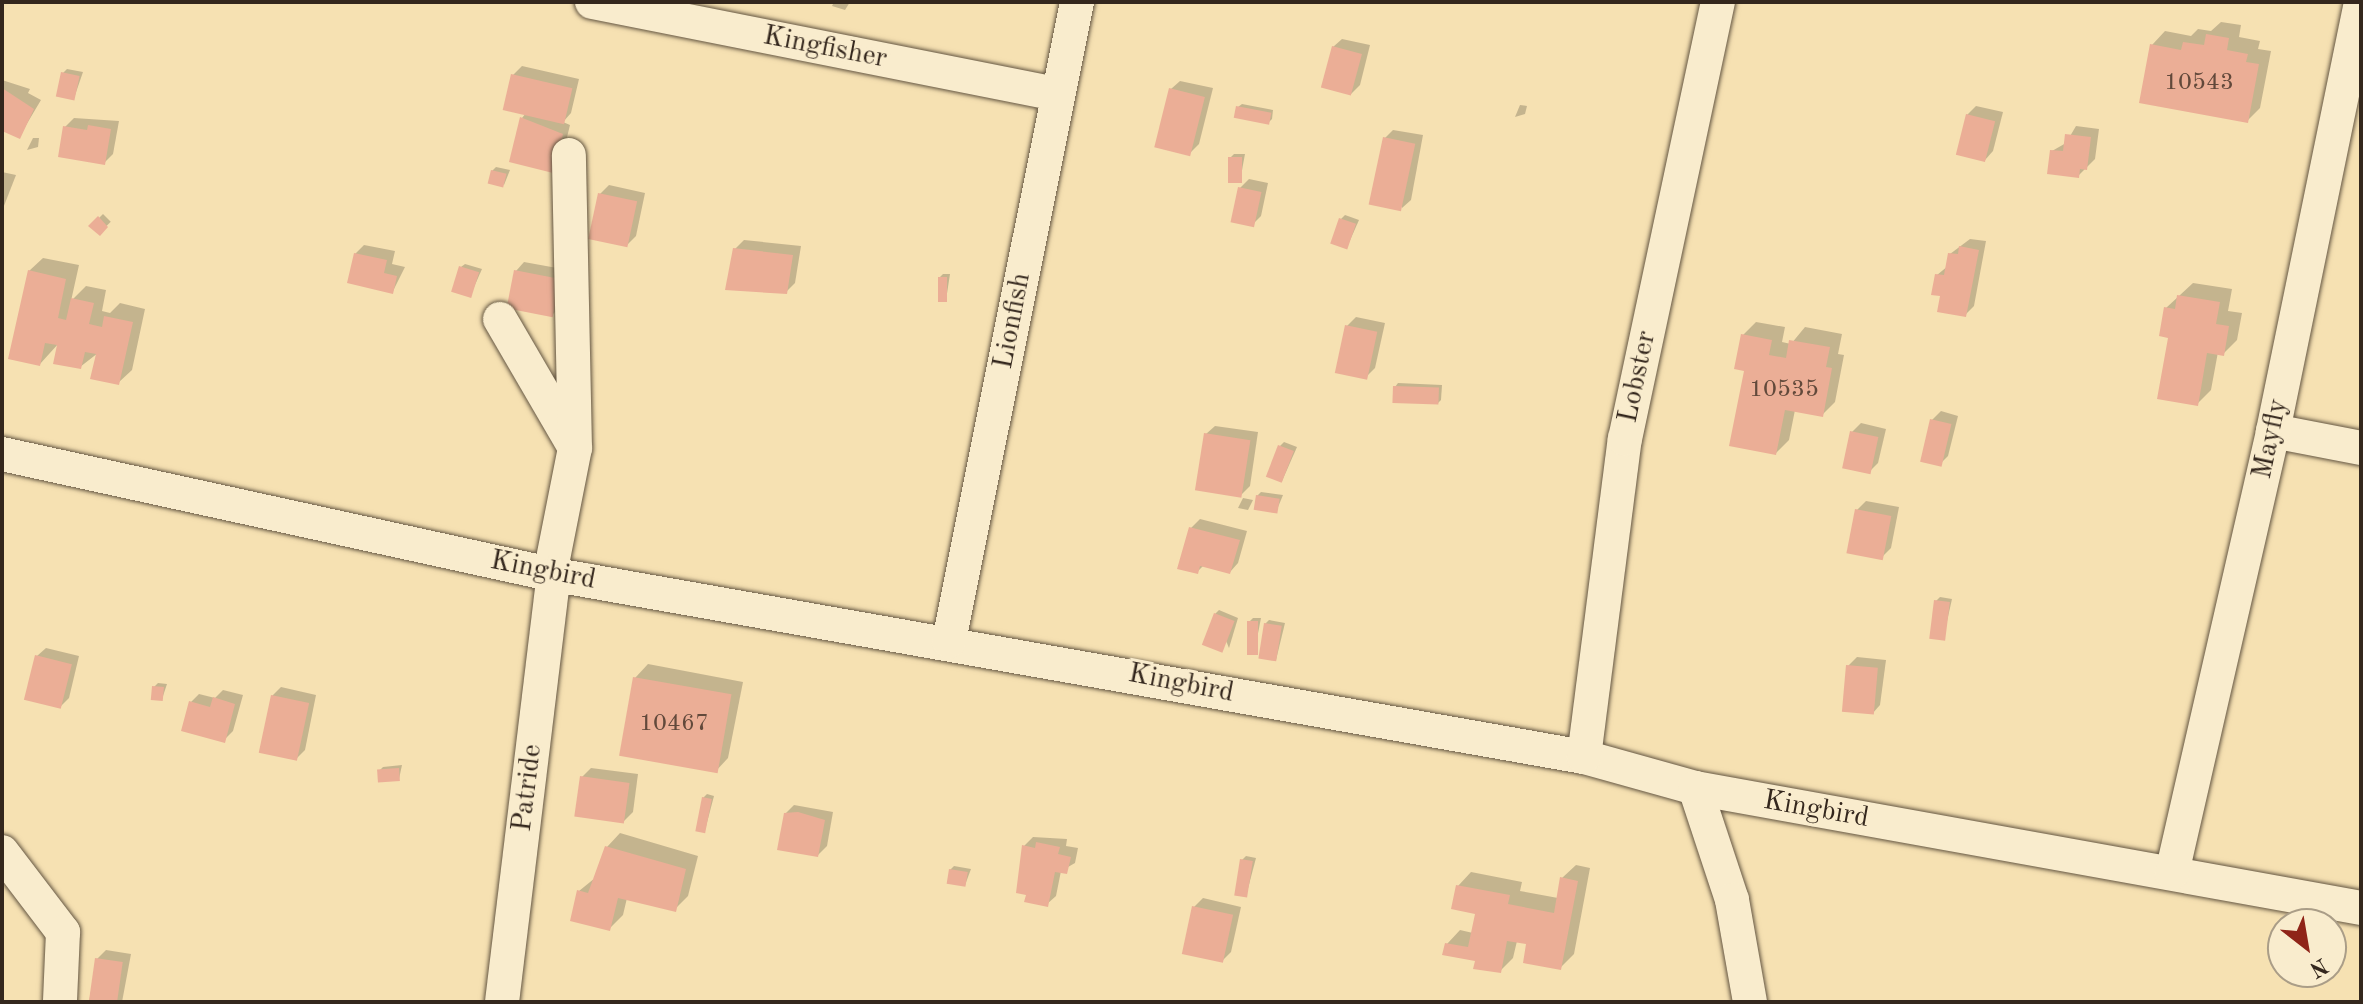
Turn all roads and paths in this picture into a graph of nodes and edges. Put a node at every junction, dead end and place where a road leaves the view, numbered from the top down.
1 (592, 2) edge
2 (1077, 2) edge
3 (1718, 2) edge
4 (2361, 3) edge
5 (1058, 94) junction
6 (569, 155) dead end
7 (500, 319) dead end
8 (2273, 431) junction
9 (575, 448) junction
10 (2361, 448) edge
11 (2, 454) edge
12 (552, 574) junction
13 (949, 641) junction
14 (1584, 757) junction
15 (1695, 788) junction
16 (2, 852) edge
17 (2172, 873) junction
18 (2361, 908) edge
19 (60, 1002) edge
20 (502, 1002) edge
21 (1750, 1002) edge

1 - 5 street, Kingfisher
2 - 5 street, Lionfish
3 - 14 street, Lobster
4 - 8 street, Mayfly
5 - 13 street, Lionfish
6 - 9 street, Patride
7 - 9 street
8 - 10 street
8 - 17 street, Mayfly
9 - 12 street, Patride
11 - 12 street, Kingbird
12 - 13 street, Kingbird
12 - 20 street, Patride
13 - 14 street, Kingbird
14 - 15 street, Kingbird
15 - 17 street, Kingbird
15 - 21 street
16 - 19 street
17 - 18 street, Kingbird

